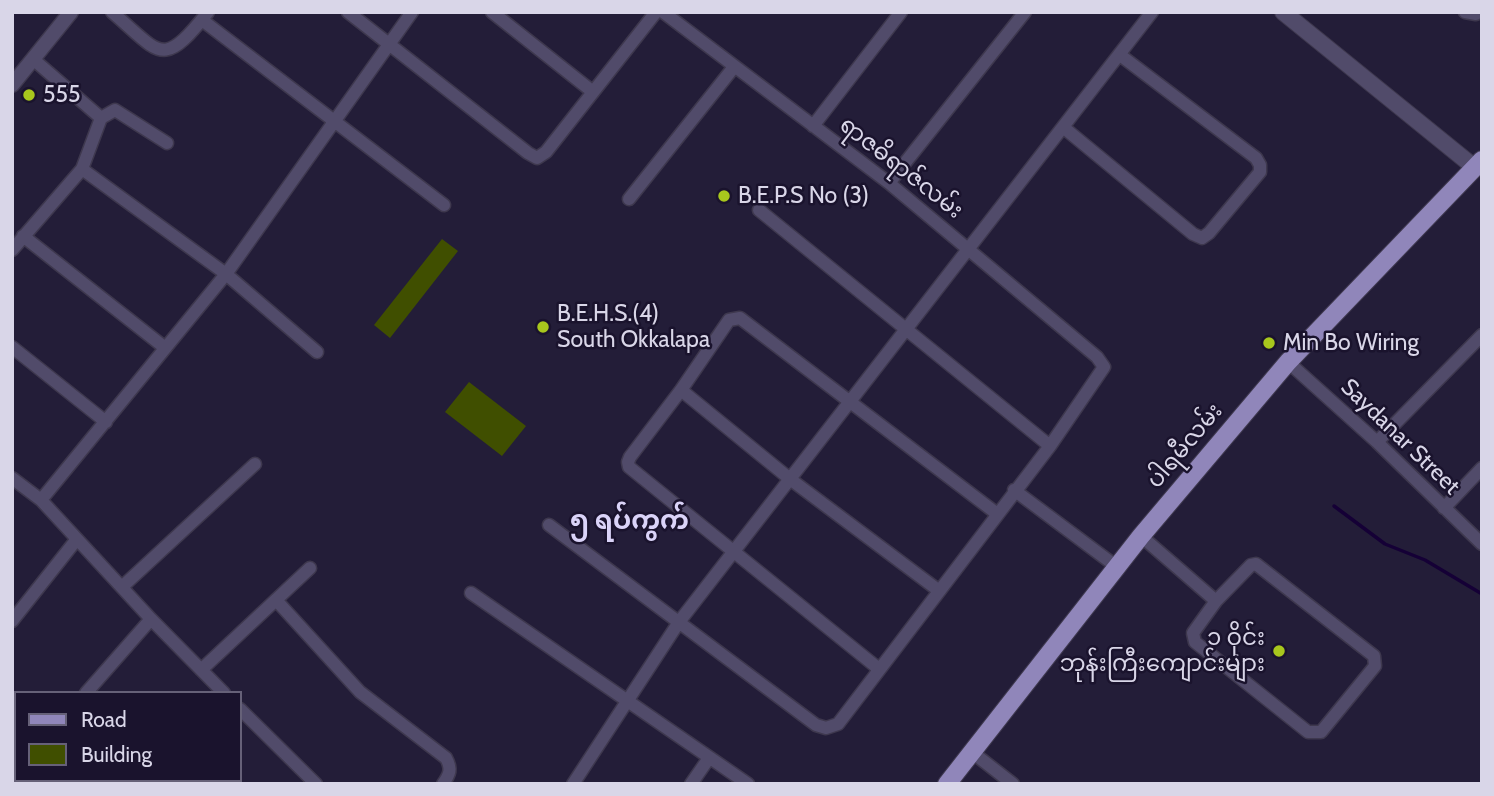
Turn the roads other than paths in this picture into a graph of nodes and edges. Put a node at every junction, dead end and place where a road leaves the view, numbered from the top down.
1 (71, 12) edge
2 (112, 12) edge
3 (348, 12) edge
4 (412, 12) edge
5 (492, 12) edge
6 (656, 12) edge
7 (663, 12) edge
8 (901, 12) edge
9 (1025, 12) edge
10 (1152, 12) edge
11 (1283, 12) edge
12 (1465, 12) edge
13 (1478, 12) edge
14 (205, 16) edge
15 (388, 43) junction
16 (1120, 55) junction
17 (33, 59) junction
18 (734, 67) junction
19 (12, 85) edge
20 (593, 92) junction
21 (101, 118) junction
22 (334, 122) junction
23 (813, 126) junction
24 (1063, 127) junction
25 (167, 143) dead end
26 (1479, 167) edge
27 (82, 169) junction
28 (889, 183) junction
29 (629, 199) dead end
30 (444, 205) dead end
31 (759, 209) dead end
32 (23, 236) junction
33 (968, 248) junction
34 (12, 250) edge
35 (226, 274) junction
36 (906, 328) junction
37 (1482, 335) edge
38 (12, 347) edge
39 (164, 347) junction
40 (317, 352) dead end
41 (1288, 362) junction
42 (681, 390) junction
43 (851, 400) junction
44 (106, 422) junction
45 (1377, 442) junction
46 (1049, 446) junction
47 (255, 464) dead end
48 (1482, 468) edge
49 (12, 478) edge
50 (790, 479) junction
51 (1014, 490) junction
52 (41, 500) junction
53 (1444, 508) junction
54 (996, 513) junction
55 (549, 525) dead end
56 (1141, 536) junction
57 (77, 539) junction
58 (1482, 544) edge
59 (733, 552) junction
60 (1117, 567) junction
61 (310, 568) dead end
62 (123, 586) junction
63 (938, 590) junction
64 (471, 593) dead end
65 (276, 600) junction
66 (1216, 601) junction
67 (151, 619) junction
68 (12, 621) edge
69 (679, 622) junction
70 (879, 669) junction
71 (201, 670) junction
72 (88, 691) edge
73 (222, 691) edge
74 (627, 702) junction
75 (242, 711) edge
76 (972, 752) junction
77 (709, 758) junction
78 (316, 784) edge
79 (443, 784) edge
80 (573, 784) edge
81 (691, 784) edge
82 (748, 784) edge
83 (947, 784) edge
84 (1013, 784) edge

1 - 17 street
2 - 14 street
3 - 15 street
4 - 15 street
5 - 20 street
6 - 20 street
7 - 18 street, ရာဇဓိရာဇ်လမ်း
8 - 23 street
9 - 28 street
10 - 16 street
11 - 26 main road
12 - 13 street
14 - 22 street
15 - 20 street
15 - 22 street
16 - 24 street
16 - 24 street
17 - 19 street
17 - 21 street
18 - 23 street, ရာဇဓိရာဇ်လမ်း
18 - 29 street
21 - 25 street
21 - 27 street
22 - 30 street
22 - 35 street
23 - 28 street, ရာဇဓိရာဇ်လမ်း
24 - 33 street
26 - 41 main road, ပါရမီလမ်း
27 - 32 street
27 - 35 street
28 - 33 street, ရာဇဓိရာဇ်လမ်း
31 - 36 street
32 - 34 street
32 - 39 street
33 - 36 street
33 - 46 street, ရာဇဓိရာဇ်လမ်း
35 - 39 street
35 - 40 street
36 - 43 street
36 - 46 street
37 - 45 street
38 - 44 street
39 - 44 street
41 - 45 street, Saydanar Street
41 - 56 main road, ပါရမီလမ်း
42 - 43 street
42 - 50 street
42 - 59 street
43 - 50 street
43 - 54 street
44 - 52 street
45 - 53 street, Saydanar Street
46 - 51 street
47 - 62 street
48 - 53 street
49 - 52 street
50 - 59 street
50 - 63 street
51 - 54 street
51 - 60 street
52 - 57 street
53 - 58 street, Saydanar Street
54 - 63 street
55 - 69 street
56 - 60 main road, ပါရမီလမ်း
56 - 66 street
57 - 62 street
57 - 68 street
59 - 69 street
59 - 70 street
60 - 76 main road, ပါရမီလမ်း
61 - 65 street
62 - 67 street
63 - 70 street
64 - 74 street
65 - 71 street
65 - 79 street
66 - 66 street
67 - 71 street
67 - 72 street
69 - 70 street
69 - 74 street
71 - 73 street
74 - 77 street
74 - 80 street
75 - 78 street
76 - 83 main road, ပါရမီလမ်း
76 - 84 street
77 - 81 street
77 - 82 street

